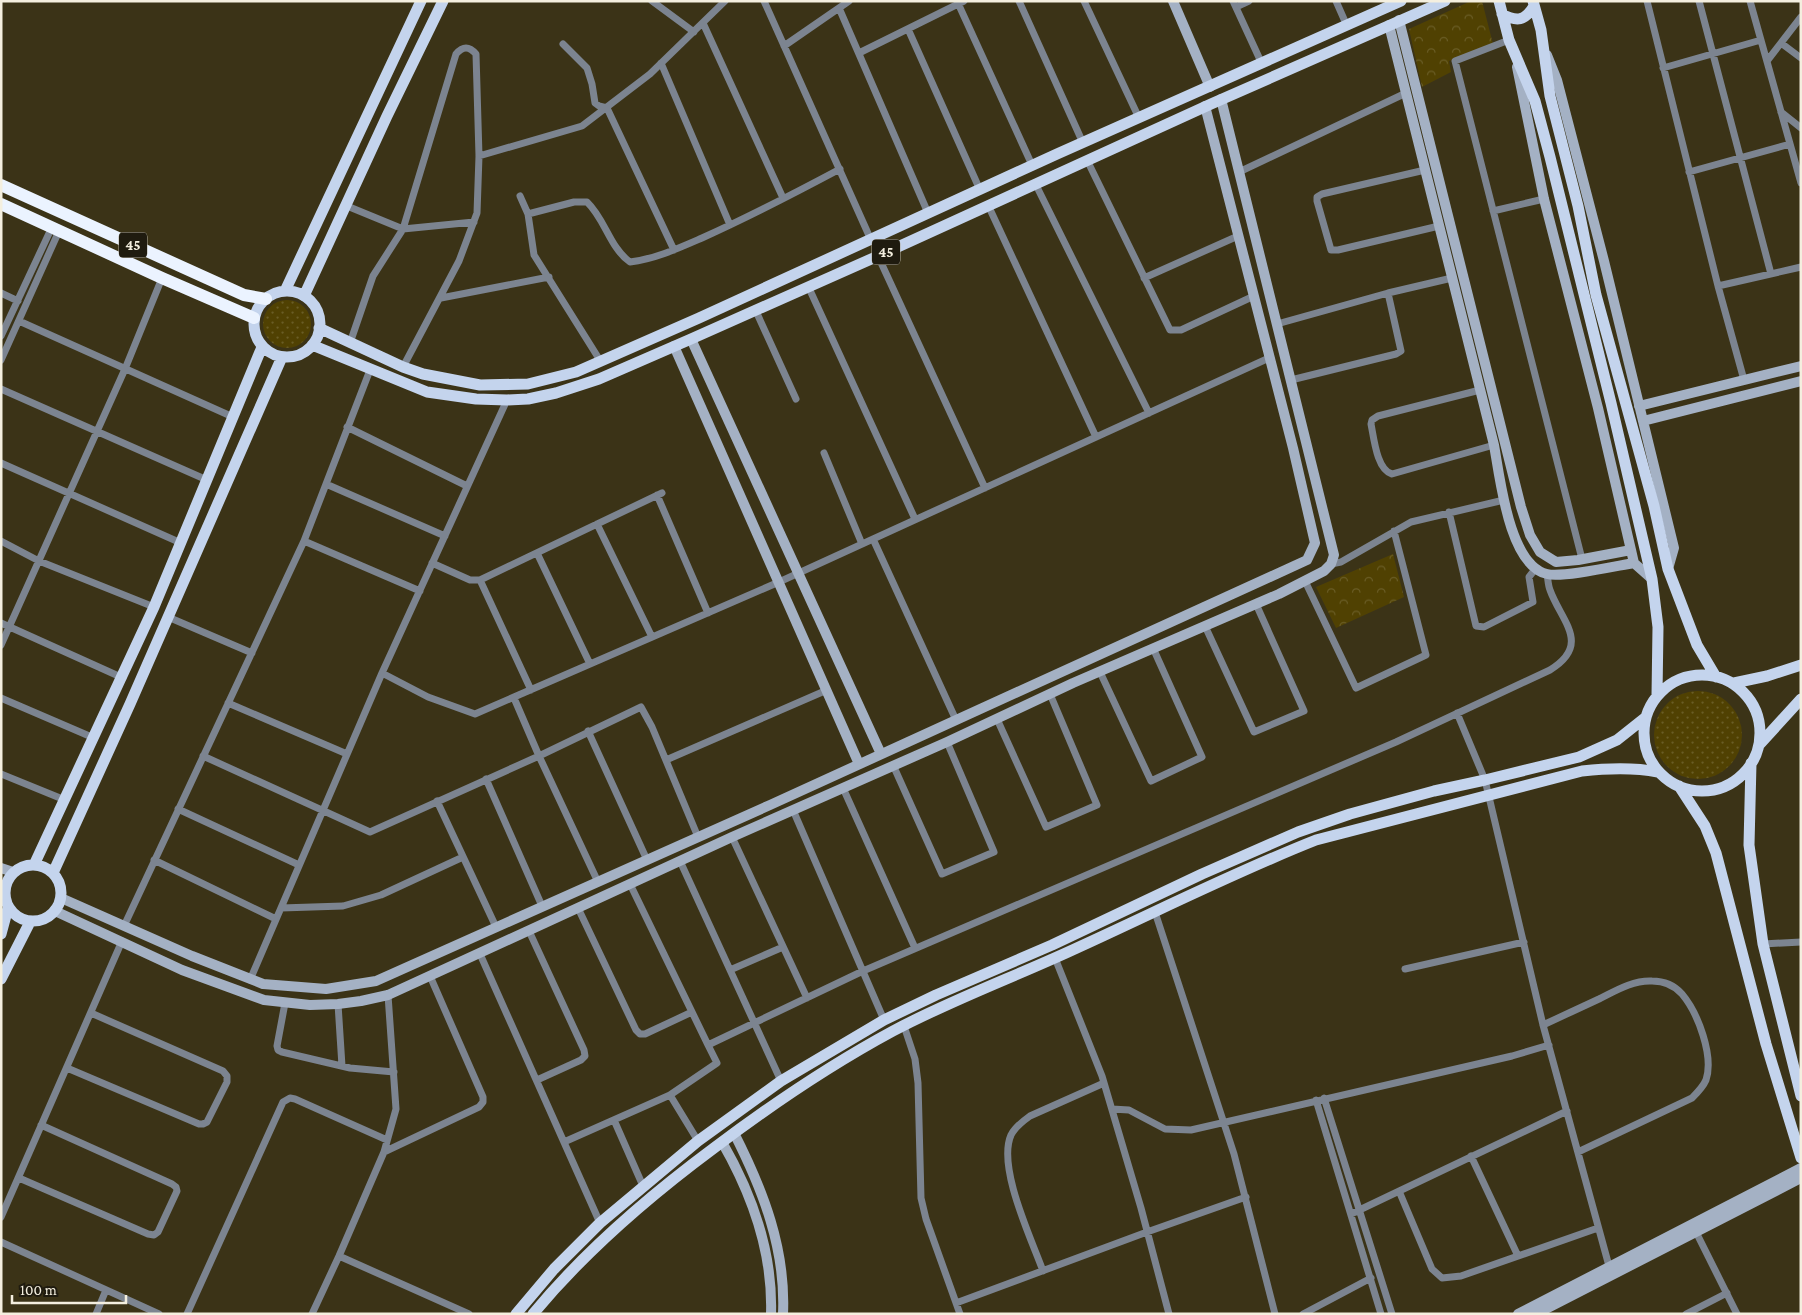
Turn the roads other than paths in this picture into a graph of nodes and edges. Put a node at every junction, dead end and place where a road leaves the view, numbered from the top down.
1 (421, 1) edge
2 (443, 1) edge
3 (652, 1) edge
4 (725, 1) edge
5 (764, 1) edge
6 (849, 1) edge
7 (1019, 1) edge
8 (1084, 1) edge
9 (1173, 1) edge
10 (1249, 1) edge
11 (1336, 1) edge
12 (1445, 1) edge
13 (1499, 1) edge
14 (1647, 1) edge
15 (1698, 1) edge
16 (1750, 1) edge
17 (960, 2) edge
18 (1392, 3) edge
19 (1234, 4) edge
20 (1534, 4) edge
21 (839, 8) junction
22 (1502, 14) junction
23 (1801, 17) edge
24 (1394, 22) junction
25 (703, 23) junction
26 (1347, 26) junction
27 (908, 29) junction
28 (694, 32) junction
29 (1509, 40) junction
30 (1761, 40) junction
31 (1781, 43) junction
32 (563, 44) dead end
33 (1543, 44) junction
34 (784, 46) junction
35 (1288, 52) junction
36 (1514, 52) junction
37 (859, 53) junction
38 (1712, 55) junction
39 (1801, 58) edge
40 (1767, 61) junction
41 (661, 63) junction
42 (1262, 64) junction
43 (1296, 66) junction
44 (1663, 68) junction
45 (1210, 87) junction
46 (1406, 93) junction
47 (1221, 100) junction
48 (1178, 101) junction
49 (1206, 106) junction
50 (606, 108) junction
51 (1781, 112) junction
52 (1185, 115) junction
53 (1139, 118) junction
54 (1801, 128) edge
55 (1083, 143) junction
56 (1790, 144) junction
57 (479, 156) junction
58 (1740, 158) junction
59 (1087, 160) junction
60 (1032, 165) junction
61 (840, 169) junction
62 (1425, 170) junction
63 (1239, 172) junction
64 (1689, 172) junction
65 (1001, 180) junction
66 (1035, 183) junction
67 (1801, 183) edge
68 (1, 186) edge
69 (980, 190) junction
70 (1011, 195) junction
71 (520, 196) dead end
72 (783, 198) junction
73 (1544, 200) junction
74 (1, 204) edge
75 (988, 205) junction
76 (347, 206) junction
77 (1493, 211) junction
78 (928, 213) junction
79 (528, 214) junction
80 (474, 222) junction
81 (730, 225) junction
82 (1439, 226) junction
83 (56, 229) junction
84 (403, 229) junction
85 (1238, 236) junction
86 (871, 240) junction
87 (674, 250) junction
88 (878, 256) junction
89 (1801, 267) edge
90 (1771, 274) junction
91 (549, 277) junction
92 (162, 278) junction
93 (1144, 278) junction
94 (1452, 278) junction
95 (808, 286) junction
96 (1718, 286) junction
97 (284, 291) junction
98 (1, 293) edge
99 (1388, 293) junction
100 (304, 296) junction
101 (1254, 296) junction
102 (441, 298) junction
103 (266, 299) junction
104 (18, 301) junction
105 (755, 310) junction
106 (254, 318) junction
107 (699, 318) junction
108 (19, 321) junction
109 (1277, 324) junction
110 (319, 328) junction
111 (706, 332) junction
112 (1, 336) edge
113 (658, 336) junction
114 (691, 339) junction
115 (350, 343) junction
116 (312, 345) junction
117 (262, 346) junction
118 (669, 348) junction
119 (282, 357) junction
120 (1270, 358) junction
121 (1, 360) edge
122 (602, 362) junction
123 (1801, 366) edge
124 (403, 367) junction
125 (125, 369) junction
126 (370, 370) junction
127 (1291, 380) junction
128 (1744, 380) junction
129 (1801, 381) edge
130 (1, 389) edge
131 (1480, 390) junction
132 (796, 399) dead end
133 (507, 400) junction
134 (1639, 406) junction
135 (1149, 413) junction
136 (233, 417) junction
137 (1643, 421) junction
138 (347, 427) junction
139 (96, 431) junction
140 (1096, 437) junction
141 (1494, 446) junction
142 (824, 453) dead end
143 (1, 463) edge
144 (207, 480) junction
145 (326, 484) junction
146 (467, 486) junction
147 (985, 488) junction
148 (69, 493) junction
149 (1504, 500) junction
150 (1449, 512) junction
151 (915, 519) junction
152 (597, 524) junction
153 (1394, 531) junction
154 (445, 536) junction
155 (873, 539) junction
156 (304, 540) junction
157 (1, 541) edge
158 (181, 543) junction
159 (862, 544) junction
160 (1631, 550) junction
161 (537, 553) junction
162 (1582, 559) junction
163 (39, 561) junction
164 (432, 563) junction
165 (1634, 563) junction
166 (1331, 564) junction
167 (1536, 568) junction
168 (1668, 569) junction
169 (798, 573) junction
170 (1547, 574) junction
171 (1652, 579) junction
172 (480, 580) junction
173 (1305, 581) junction
174 (779, 582) junction
175 (420, 591) junction
176 (1256, 604) junction
177 (154, 607) junction
178 (708, 613) junction
179 (168, 617) junction
180 (1, 623) edge
181 (9, 626) junction
182 (1205, 626) junction
183 (652, 638) junction
184 (1, 644) edge
185 (1153, 648) junction
186 (252, 652) junction
187 (590, 664) junction
188 (1801, 665) edge
189 (1100, 672) junction
190 (382, 673) junction
191 (1716, 676) junction
192 (123, 678) junction
193 (1734, 683) junction
194 (531, 690) junction
195 (827, 690) junction
196 (1050, 694) junction
197 (1657, 695) junction
198 (1, 698) edge
199 (514, 698) junction
200 (1801, 699) edge
201 (228, 703) junction
202 (1458, 713) junction
203 (1646, 717) junction
204 (997, 719) junction
205 (956, 720) junction
206 (588, 731) junction
207 (94, 738) junction
208 (947, 742) junction
209 (1759, 745) junction
210 (347, 754) junction
211 (881, 754) junction
212 (203, 756) junction
213 (539, 756) junction
214 (666, 760) junction
215 (859, 764) junction
216 (1751, 764) junction
217 (893, 765) junction
218 (1658, 772) junction
219 (1, 774) edge
220 (486, 779) junction
221 (1485, 780) junction
222 (1679, 786) junction
223 (843, 788) junction
224 (1489, 795) junction
225 (65, 800) junction
226 (437, 801) junction
227 (178, 809) junction
228 (323, 810) junction
229 (793, 810) junction
230 (698, 837) junction
231 (732, 837) junction
232 (463, 857) junction
233 (154, 860) junction
234 (647, 860) junction
235 (680, 860) junction
236 (34, 865) junction
237 (299, 865) junction
238 (1, 868) edge
239 (13, 872) junction
240 (53, 873) junction
241 (598, 882) junction
242 (630, 884) junction
243 (3, 890) edge
244 (61, 898) junction
245 (542, 906) junction
246 (8, 908) junction
247 (281, 908) junction
248 (578, 908) junction
249 (55, 911) junction
250 (1155, 912) junction
251 (276, 920) junction
252 (30, 922) junction
253 (124, 926) junction
254 (496, 927) junction
255 (530, 931) junction
256 (1, 934) edge
257 (122, 941) junction
258 (1524, 942) junction
259 (1801, 942) edge
260 (1763, 944) junction
261 (783, 947) junction
262 (915, 948) junction
263 (480, 954) junction
264 (1055, 958) junction
265 (1405, 969) dead end
266 (730, 970) junction
267 (863, 971) junction
268 (430, 976) junction
269 (1, 979) edge
270 (250, 980) junction
271 (388, 995) junction
272 (807, 998) junction
273 (285, 1003) junction
274 (338, 1004) junction
275 (692, 1012) junction
276 (91, 1013) junction
277 (884, 1020) junction
278 (755, 1023) junction
279 (1543, 1025) junction
280 (904, 1026) junction
281 (708, 1045) junction
282 (1549, 1045) junction
283 (342, 1066) junction
284 (66, 1068) junction
285 (394, 1072) junction
286 (537, 1080) junction
287 (781, 1081) junction
288 (1104, 1083) junction
289 (670, 1095) junction
290 (1801, 1096) edge
291 (1324, 1098) junction
292 (1316, 1100) junction
293 (1112, 1109) junction
294 (1566, 1111) junction
295 (614, 1120) junction
296 (1224, 1122) junction
297 (41, 1125) junction
298 (734, 1133) junction
299 (387, 1140) junction
300 (698, 1141) junction
301 (564, 1142) junction
302 (722, 1142) junction
303 (384, 1152) junction
304 (1578, 1152) junction
305 (1471, 1156) junction
306 (1801, 1158) edge
307 (1801, 1168) edge
308 (19, 1178) junction
309 (1801, 1178) edge
310 (643, 1186) junction
311 (1399, 1191) junction
312 (1246, 1197) junction
313 (1359, 1210) junction
314 (1351, 1214) junction
315 (1, 1217) edge
316 (600, 1223) junction
317 (1598, 1228) junction
318 (1147, 1232) junction
319 (1696, 1232) junction
320 (1, 1242) edge
321 (339, 1256) junction
322 (1518, 1256) junction
323 (1609, 1266) junction
324 (1043, 1271) junction
325 (1370, 1278) junction
326 (106, 1290) junction
327 (1727, 1293) junction
328 (956, 1303) junction
329 (96, 1314) edge
330 (159, 1314) edge
331 (187, 1314) edge
332 (312, 1314) edge
333 (469, 1314) edge
334 (516, 1314) edge
335 (533, 1314) edge
336 (770, 1314) edge
337 (783, 1314) edge
338 (960, 1314) edge
339 (1169, 1314) edge
340 (1275, 1314) edge
341 (1303, 1314) edge
342 (1381, 1314) edge
343 (1392, 1314) edge
344 (1518, 1314) edge
345 (1536, 1314) edge
346 (1686, 1314) edge
347 (1737, 1314) edge

1 - 97 main road
2 - 76 main road
3 - 28 street
4 - 25 street
5 - 34 street
6 - 21 street
7 - 55 street
8 - 53 street
9 - 45 main road
10 - 19 street
11 - 26 street
12 - 24 main road, 45
13 - 22 main road
14 - 44 street
15 - 38 street
16 - 30 street
17 - 27 street
17 - 60 street
18 - 26 main road, 45
19 - 42 street
20 - 22 main road
20 - 33 main road
21 - 34 street
21 - 37 street
22 - 29 main road
23 - 31 street
24 - 43 main road, 45
24 - 46 main road
24 - 162 main road
25 - 28 street
25 - 72 street
26 - 35 main road, 45
27 - 37 street
27 - 69 street
28 - 41 street
29 - 36 main road
29 - 77 street
30 - 38 street
30 - 40 street
31 - 39 street
31 - 40 street
32 - 50 street
33 - 134 main road
33 - 168 main road
34 - 61 street
35 - 42 main road, 45
35 - 43 main road
36 - 73 main road
36 - 171 main road
37 - 78 street
38 - 44 street
38 - 58 street
40 - 51 street
41 - 50 street
41 - 81 street
42 - 45 main road, 45
43 - 47 main road, 45
44 - 64 street
45 - 48 main road, 45
46 - 62 main road
46 - 63 street
47 - 49 main road, 45
47 - 63 main road
48 - 52 main road
48 - 53 main road, 45
49 - 52 main road, 45
49 - 85 main road
50 - 57 street
50 - 87 street
51 - 54 street
51 - 56 street
52 - 59 main road, 45
53 - 55 main road, 45
55 - 60 main road, 45
56 - 58 street
56 - 67 street
57 - 80 street
57 - 84 street
58 - 64 street
58 - 90 street
59 - 66 main road, 45
59 - 93 street
60 - 65 main road, 45
61 - 72 street
61 - 86 street
62 - 82 main road
62 - 82 street
63 - 109 main road
64 - 96 street
65 - 69 main road, 45
65 - 70 main road
66 - 70 main road, 45
66 - 135 street
68 - 103 highway, 45
69 - 78 main road, 45
70 - 75 main road, 45
71 - 79 street
72 - 81 street
73 - 77 street
73 - 160 main road
74 - 83 highway, 45
75 - 88 main road, 45
75 - 140 street
76 - 84 street
76 - 100 main road
77 - 162 street
78 - 86 main road, 45
79 - 87 street
79 - 91 street
80 - 84 street
80 - 102 street
81 - 87 street
82 - 94 main road
83 - 92 highway, 45
83 - 104 street
83 - 108 street
84 - 115 street
85 - 93 street
85 - 101 main road
86 - 107 main road, 45
88 - 95 main road, 45
88 - 147 street
89 - 90 street
90 - 96 street
91 - 102 street
91 - 122 street
92 - 106 highway, 45
92 - 125 street
93 - 101 street
94 - 99 street
94 - 131 main road
95 - 105 main road, 45
95 - 151 street
96 - 128 street
97 - 100 main road
97 - 103 main road
98 - 104 street
99 - 109 street
99 - 127 street
100 - 110 main road
101 - 120 main road
102 - 124 street
103 - 106 main road
104 - 112 street
105 - 111 main road, 45
105 - 132 street
106 - 117 main road
107 - 111 main road
107 - 113 main road, 45
108 - 121 street
108 - 125 street
109 - 127 main road
110 - 115 main road, 45
110 - 116 main road
111 - 114 main road, 45
113 - 118 main road
113 - 122 main road, 45
114 - 118 main road, 45
114 - 169 main road
115 - 124 main road, 45
116 - 119 main road
116 - 126 main road, 45
117 - 119 main road
117 - 136 main road
118 - 133 main road, 45
118 - 174 main road
119 - 179 main road
120 - 135 street
120 - 205 main road
122 - 124 main road, 45
123 - 128 main road
125 - 136 street
125 - 139 street
126 - 133 main road, 45
126 - 138 street
127 - 166 main road
128 - 134 main road
129 - 137 main road
130 - 139 street
131 - 141 main road
131 - 141 street
133 - 146 street
134 - 137 main road
135 - 140 street
136 - 144 main road
137 - 168 main road
138 - 145 street
138 - 146 street
139 - 144 street
139 - 148 street
140 - 147 street
141 - 149 main road
142 - 159 street
143 - 148 street
144 - 158 main road
145 - 154 street
145 - 156 street
146 - 154 street
147 - 151 street
148 - 158 street
148 - 163 street
149 - 150 street
149 - 167 main road
150 - 153 street
150 - 167 street
151 - 155 street
152 - 161 street
152 - 178 street
152 - 183 street
153 - 166 street
153 - 173 street
154 - 164 street
155 - 159 street
155 - 205 street
156 - 175 street
156 - 186 street
157 - 163 street
158 - 177 main road
159 - 169 street
160 - 162 main road
160 - 165 main road
161 - 172 street
161 - 187 street
163 - 177 street
163 - 181 street
164 - 172 street
164 - 175 street
165 - 170 main road
165 - 171 main road
166 - 173 main road
167 - 170 main road
168 - 191 main road
169 - 174 street
169 - 211 main road
170 - 202 street
171 - 197 main road
172 - 194 street
173 - 176 main road
174 - 178 street
174 - 195 main road
175 - 190 street
176 - 182 main road
176 - 182 street
177 - 192 main road
178 - 183 street
179 - 186 street
179 - 240 main road
180 - 181 street
181 - 184 street
181 - 192 street
182 - 185 main road
183 - 187 street
185 - 189 main road
185 - 189 street
186 - 201 street
187 - 194 street
188 - 193 main road
189 - 196 main road
190 - 199 street
190 - 210 street
191 - 193 main road
191 - 197 main road
192 - 207 main road
193 - 209 main road
194 - 199 street
195 - 214 street
195 - 215 main road
196 - 204 main road
196 - 204 street
197 - 203 main road
198 - 207 street
199 - 213 street
200 - 209 main road
201 - 210 street
201 - 212 street
202 - 221 street
202 - 262 street
203 - 218 main road
203 - 221 main road
204 - 208 main road
205 - 211 main road
206 - 213 street
206 - 214 street
206 - 234 street
207 - 225 main road
208 - 217 main road
208 - 217 street
209 - 216 main road
210 - 228 street
211 - 215 main road
212 - 227 street
212 - 228 street
213 - 220 street
213 - 241 street
214 - 230 street
215 - 230 main road
216 - 222 main road
216 - 260 main road
217 - 223 main road
218 - 222 main road
218 - 224 main road
219 - 225 street
220 - 226 street
220 - 245 street
221 - 224 street
221 - 277 main road
222 - 306 main road
223 - 229 main road
223 - 262 street
224 - 250 main road
224 - 258 street
225 - 236 main road
226 - 228 street
226 - 232 street
227 - 233 street
227 - 237 street
228 - 237 street
229 - 231 main road
229 - 267 street
230 - 234 main road
231 - 235 main road
231 - 261 street
232 - 247 street
232 - 254 street
233 - 251 street
233 - 253 street
234 - 241 main road
235 - 242 main road
235 - 266 street
236 - 239 main road
236 - 240 main road
237 - 247 street
238 - 239 main road
239 - 243 main road
240 - 244 main road
241 - 245 main road
242 - 248 main road
242 - 275 street
243 - 246 main road
244 - 249 main road
244 - 253 main road
245 - 254 main road
246 - 252 main road
246 - 256 main road
247 - 251 street
248 - 255 main road
248 - 275 street
249 - 252 main road
249 - 257 main road
250 - 264 main road
250 - 296 street
251 - 270 street
252 - 269 main road
253 - 270 main road
254 - 270 main road
255 - 263 main road
255 - 286 street
257 - 273 main road
257 - 276 street
258 - 265 street
258 - 279 street
259 - 260 street
260 - 290 main road
261 - 266 street
261 - 272 street
262 - 267 street
263 - 268 main road
263 - 286 street
264 - 280 main road
264 - 288 street
266 - 278 street
267 - 272 street
267 - 277 street
268 - 271 main road
268 - 303 street
271 - 274 main road
271 - 285 street
272 - 278 street
273 - 274 main road
273 - 283 street
274 - 283 street
275 - 281 street
276 - 284 street
276 - 284 street
277 - 287 main road
278 - 281 street
278 - 287 street
279 - 282 street
279 - 304 street
280 - 298 main road
280 - 328 street
281 - 289 street
282 - 291 street
282 - 294 street
283 - 285 street
284 - 297 street
285 - 299 street
286 - 301 street
287 - 300 main road
288 - 293 street
288 - 324 street
289 - 295 street
289 - 300 street
291 - 292 street
291 - 313 street
292 - 296 street
292 - 314 street
293 - 296 street
293 - 318 street
294 - 304 street
294 - 305 street
295 - 301 street
295 - 310 street
296 - 312 street
297 - 308 street
297 - 308 street
298 - 302 main road
298 - 337 main road
299 - 303 street
299 - 331 street
300 - 310 main road
301 - 316 street
302 - 335 main road
302 - 336 main road
303 - 321 street
304 - 317 street
305 - 311 street
305 - 322 street
307 - 323 main road
308 - 315 street
309 - 319 main road
310 - 316 main road
311 - 313 street
311 - 322 street
312 - 318 street
312 - 340 street
313 - 314 street
313 - 343 street
314 - 325 street
316 - 334 main road
317 - 322 street
317 - 323 street
318 - 324 street
318 - 339 street
319 - 327 street
319 - 345 main road
320 - 326 street
321 - 332 street
321 - 333 street
323 - 344 main road
324 - 328 street
325 - 341 street
325 - 342 street
326 - 329 street
326 - 330 street
327 - 346 street
327 - 347 street
328 - 338 street

